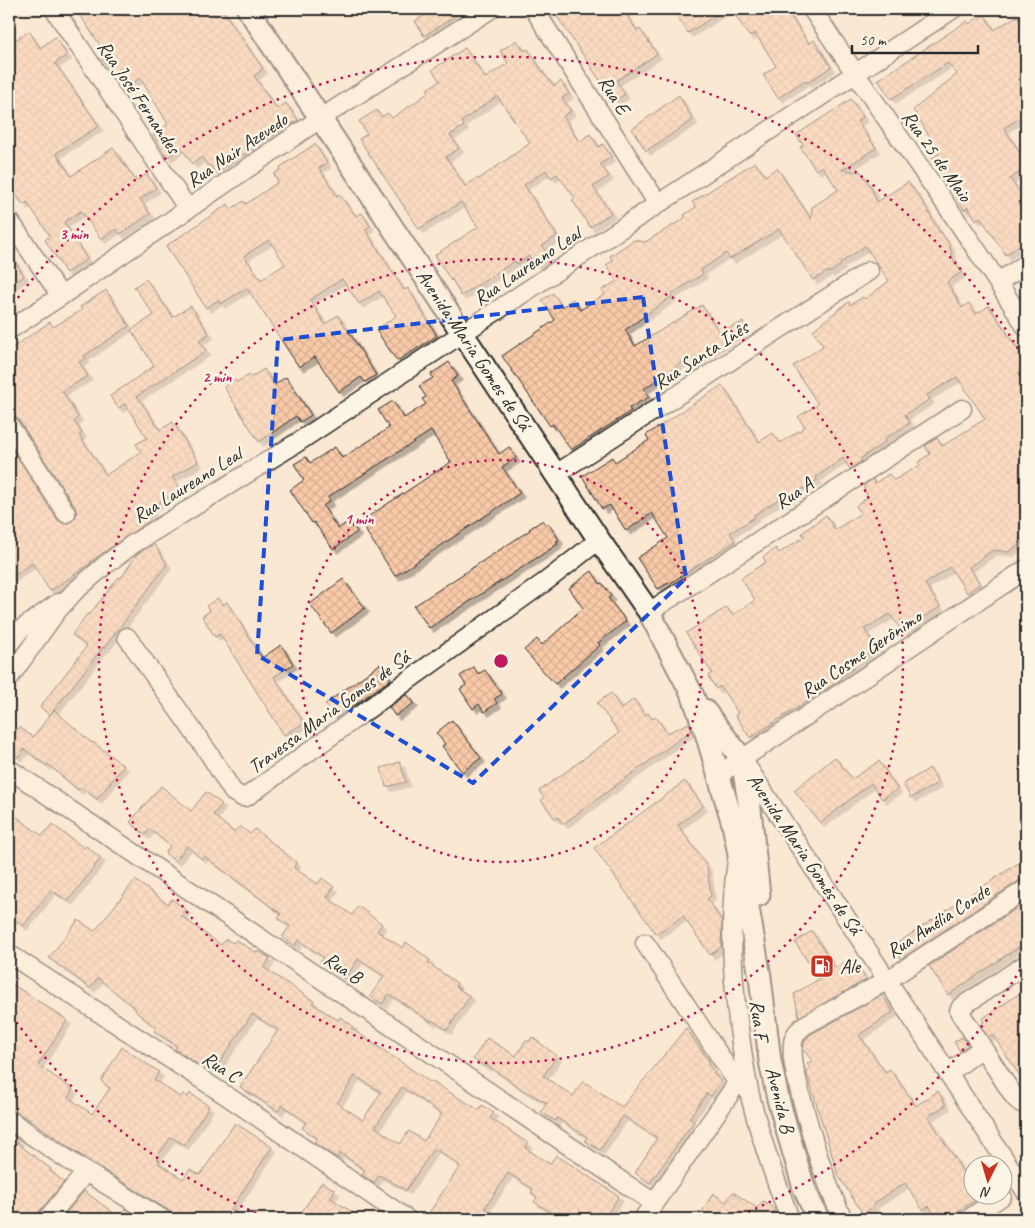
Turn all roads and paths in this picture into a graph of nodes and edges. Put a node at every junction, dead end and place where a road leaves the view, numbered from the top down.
1 (54, 9) edge
2 (248, 9) edge
3 (491, 9) edge
4 (534, 9) edge
5 (812, 9) edge
6 (953, 9) edge
7 (855, 74) junction
8 (321, 118) junction
9 (658, 204) junction
10 (188, 208) junction
11 (9, 220) edge
12 (1026, 264) edge
13 (869, 272) dead end
14 (998, 282) junction
15 (61, 296) junction
16 (1026, 327) edge
17 (9, 330) edge
18 (462, 334) junction
19 (962, 410) dead end
20 (9, 425) edge
21 (556, 474) junction
22 (66, 513) dead end
23 (599, 540) junction
24 (1026, 569) edge
25 (74, 592) junction
26 (649, 612) junction
27 (127, 636) dead end
28 (9, 644) edge
29 (9, 678) edge
30 (693, 696) junction
31 (742, 759) junction
32 (9, 769) edge
33 (718, 775) junction
34 (738, 849) junction
35 (1026, 889) edge
36 (645, 943) dead end
37 (9, 954) edge
38 (1026, 964) edge
39 (760, 977) junction
40 (888, 980) junction
41 (982, 1048) junction
42 (949, 1073) junction
43 (741, 1077) junction
44 (1026, 1101) edge
45 (9, 1120) edge
46 (86, 1172) junction
47 (1024, 1184) edge
48 (1012, 1190) edge
49 (654, 1202) junction
50 (987, 1206) edge
51 (47, 1219) edge
52 (162, 1219) edge
53 (407, 1219) edge
54 (643, 1219) edge
55 (790, 1219) edge
56 (818, 1219) edge
57 (843, 1219) edge
58 (969, 1219) edge

1 - 10 street, Rua José Fernandes
2 - 8 street, Avenida Maria Gomes de Sá
3 - 8 street, Rua Nair Azevedo
4 - 9 street, Rua E
5 - 7 street, Rua 25 de Maio
6 - 7 street, Rua Laureano Leal
7 - 9 street, Rua Laureano Leal
7 - 14 street, Rua 25 de Maio
8 - 10 street, Rua Nair Azevedo
8 - 18 street, Avenida Maria Gomes de Sá
9 - 18 street, Rua Laureano Leal
10 - 15 street, Rua Nair Azevedo
11 - 15 street
12 - 14 street
13 - 21 street, Rua Santa Inês
14 - 16 street, Rua 25 de Maio
15 - 17 street, Rua Nair Azevedo
18 - 21 street, Avenida Maria Gomes de Sá
18 - 25 street, Rua Laureano Leal
19 - 26 street, Rua A
20 - 22 street
21 - 23 street, Avenida Maria Gomes de Sá
23 - 26 street, Avenida Maria Gomes de Sá
23 - 27 street, Travessa Maria Gomes de Sá
24 - 31 street, Rua Cosme Gerônimo
25 - 28 street, Rua Laureano Leal
25 - 29 street, Rua Laureano Leal
26 - 30 street, Avenida Maria Gomes de Sá
30 - 31 street, Avenida Maria Gomes de Sá
30 - 33 street, Avenida Maria Gomes de Sá
31 - 33 street, Rua Cosme Gerônimo
31 - 39 street, Avenida B
31 - 40 street, Avenida Maria Gomes de Sá
32 - 49 street, Rua B
33 - 34 street, Avenida B
34 - 39 street, Avenida B
34 - 43 street, Rua F
35 - 40 street, Rua Amélia Conde
36 - 43 street, Rua F
37 - 53 street, Rua C
38 - 41 street
39 - 56 street, Avenida B
40 - 42 street, Avenida Maria Gomes de Sá
40 - 57 street, Rua Amélia Conde
41 - 42 street
41 - 44 street
42 - 47 street, Avenida Maria Gomes de Sá
43 - 49 street
43 - 55 street, Rua F
45 - 46 street
46 - 51 street
46 - 52 street
47 - 48 street
49 - 54 street
50 - 58 street

